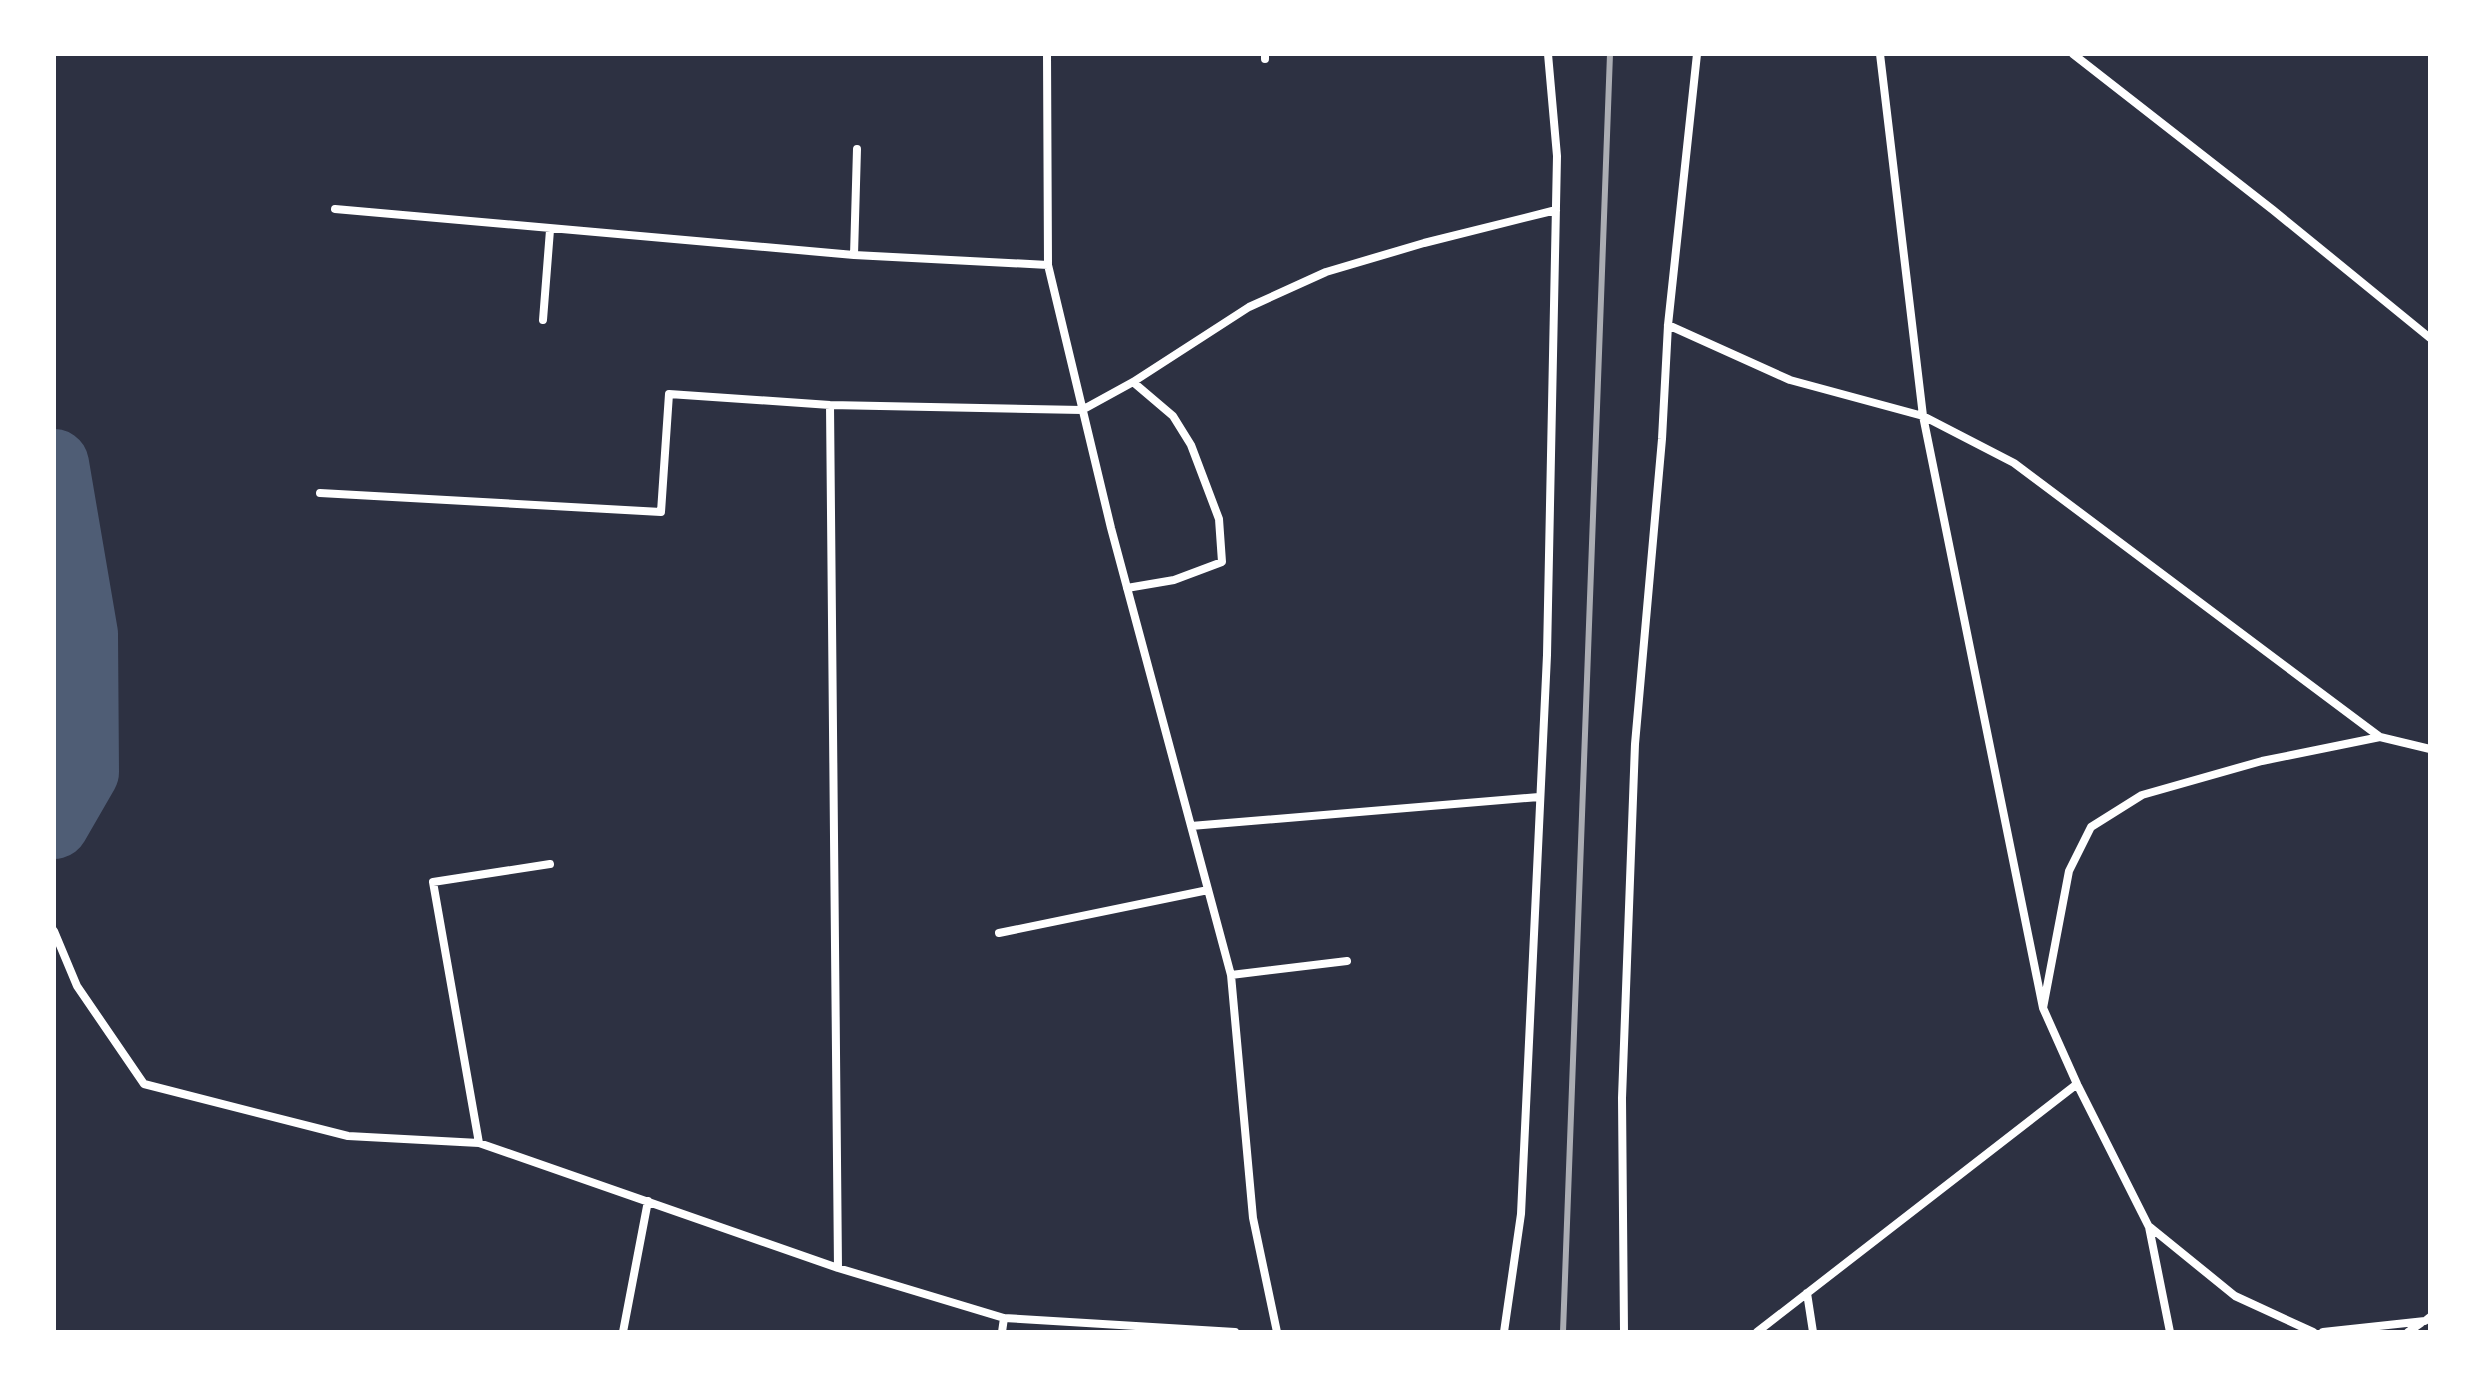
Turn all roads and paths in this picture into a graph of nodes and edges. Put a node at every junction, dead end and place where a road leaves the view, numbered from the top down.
1 (1047, 54) edge
2 (1548, 54) edge
3 (1697, 54) edge
4 (1880, 54) edge
5 (2073, 54) edge
6 (857, 149) dead end
7 (335, 209) dead end
8 (1556, 210) junction
9 (550, 230) junction
10 (854, 255) junction
11 (1048, 265) junction
12 (543, 320) dead end
13 (1668, 325) junction
14 (2430, 338) edge
15 (1133, 382) junction
16 (830, 405) junction
17 (1082, 410) junction
18 (1923, 416) junction
19 (320, 493) dead end
20 (1127, 588) junction
21 (2380, 737) junction
22 (2430, 749) edge
23 (1539, 797) junction
24 (1191, 826) junction
25 (550, 864) dead end
26 (1208, 890) junction
27 (54, 931) edge
28 (999, 933) dead end
29 (1347, 961) dead end
30 (1231, 975) junction
31 (2043, 1008) junction
32 (2077, 1084) junction
33 (479, 1143) junction
34 (648, 1201) junction
35 (2149, 1227) junction
36 (838, 1268) junction
37 (1807, 1293) junction
38 (1004, 1318) junction
39 (2427, 1319) edge
40 (623, 1332) edge
41 (1002, 1332) edge
42 (1235, 1332) edge
43 (1277, 1332) edge
44 (1504, 1332) edge
45 (1624, 1332) edge
46 (1757, 1332) edge
47 (1813, 1332) edge
48 (2170, 1332) edge
49 (2313, 1332) edge
50 (2323, 1332) edge
51 (2408, 1332) edge

1 - 11 street
2 - 8 street
3 - 13 street
4 - 18 street
5 - 14 street
6 - 10 street
7 - 9 street
8 - 15 street
8 - 23 street
9 - 10 street
9 - 12 street
10 - 11 street
11 - 17 street
13 - 18 street
13 - 45 street
15 - 17 street
15 - 20 street
16 - 17 street
16 - 19 street
16 - 36 street
17 - 20 street
18 - 21 street
18 - 31 street
20 - 24 street
21 - 22 street
21 - 31 street
23 - 24 street
23 - 44 street
24 - 26 street
25 - 33 street
26 - 28 street
26 - 30 street
27 - 33 street
29 - 30 street
30 - 43 street
31 - 32 street
32 - 35 street
32 - 37 street
33 - 34 street
34 - 36 street
34 - 40 street
35 - 48 street
35 - 49 street
36 - 38 street
37 - 46 street
37 - 47 street
38 - 41 street
38 - 42 street
39 - 50 street
39 - 51 street

